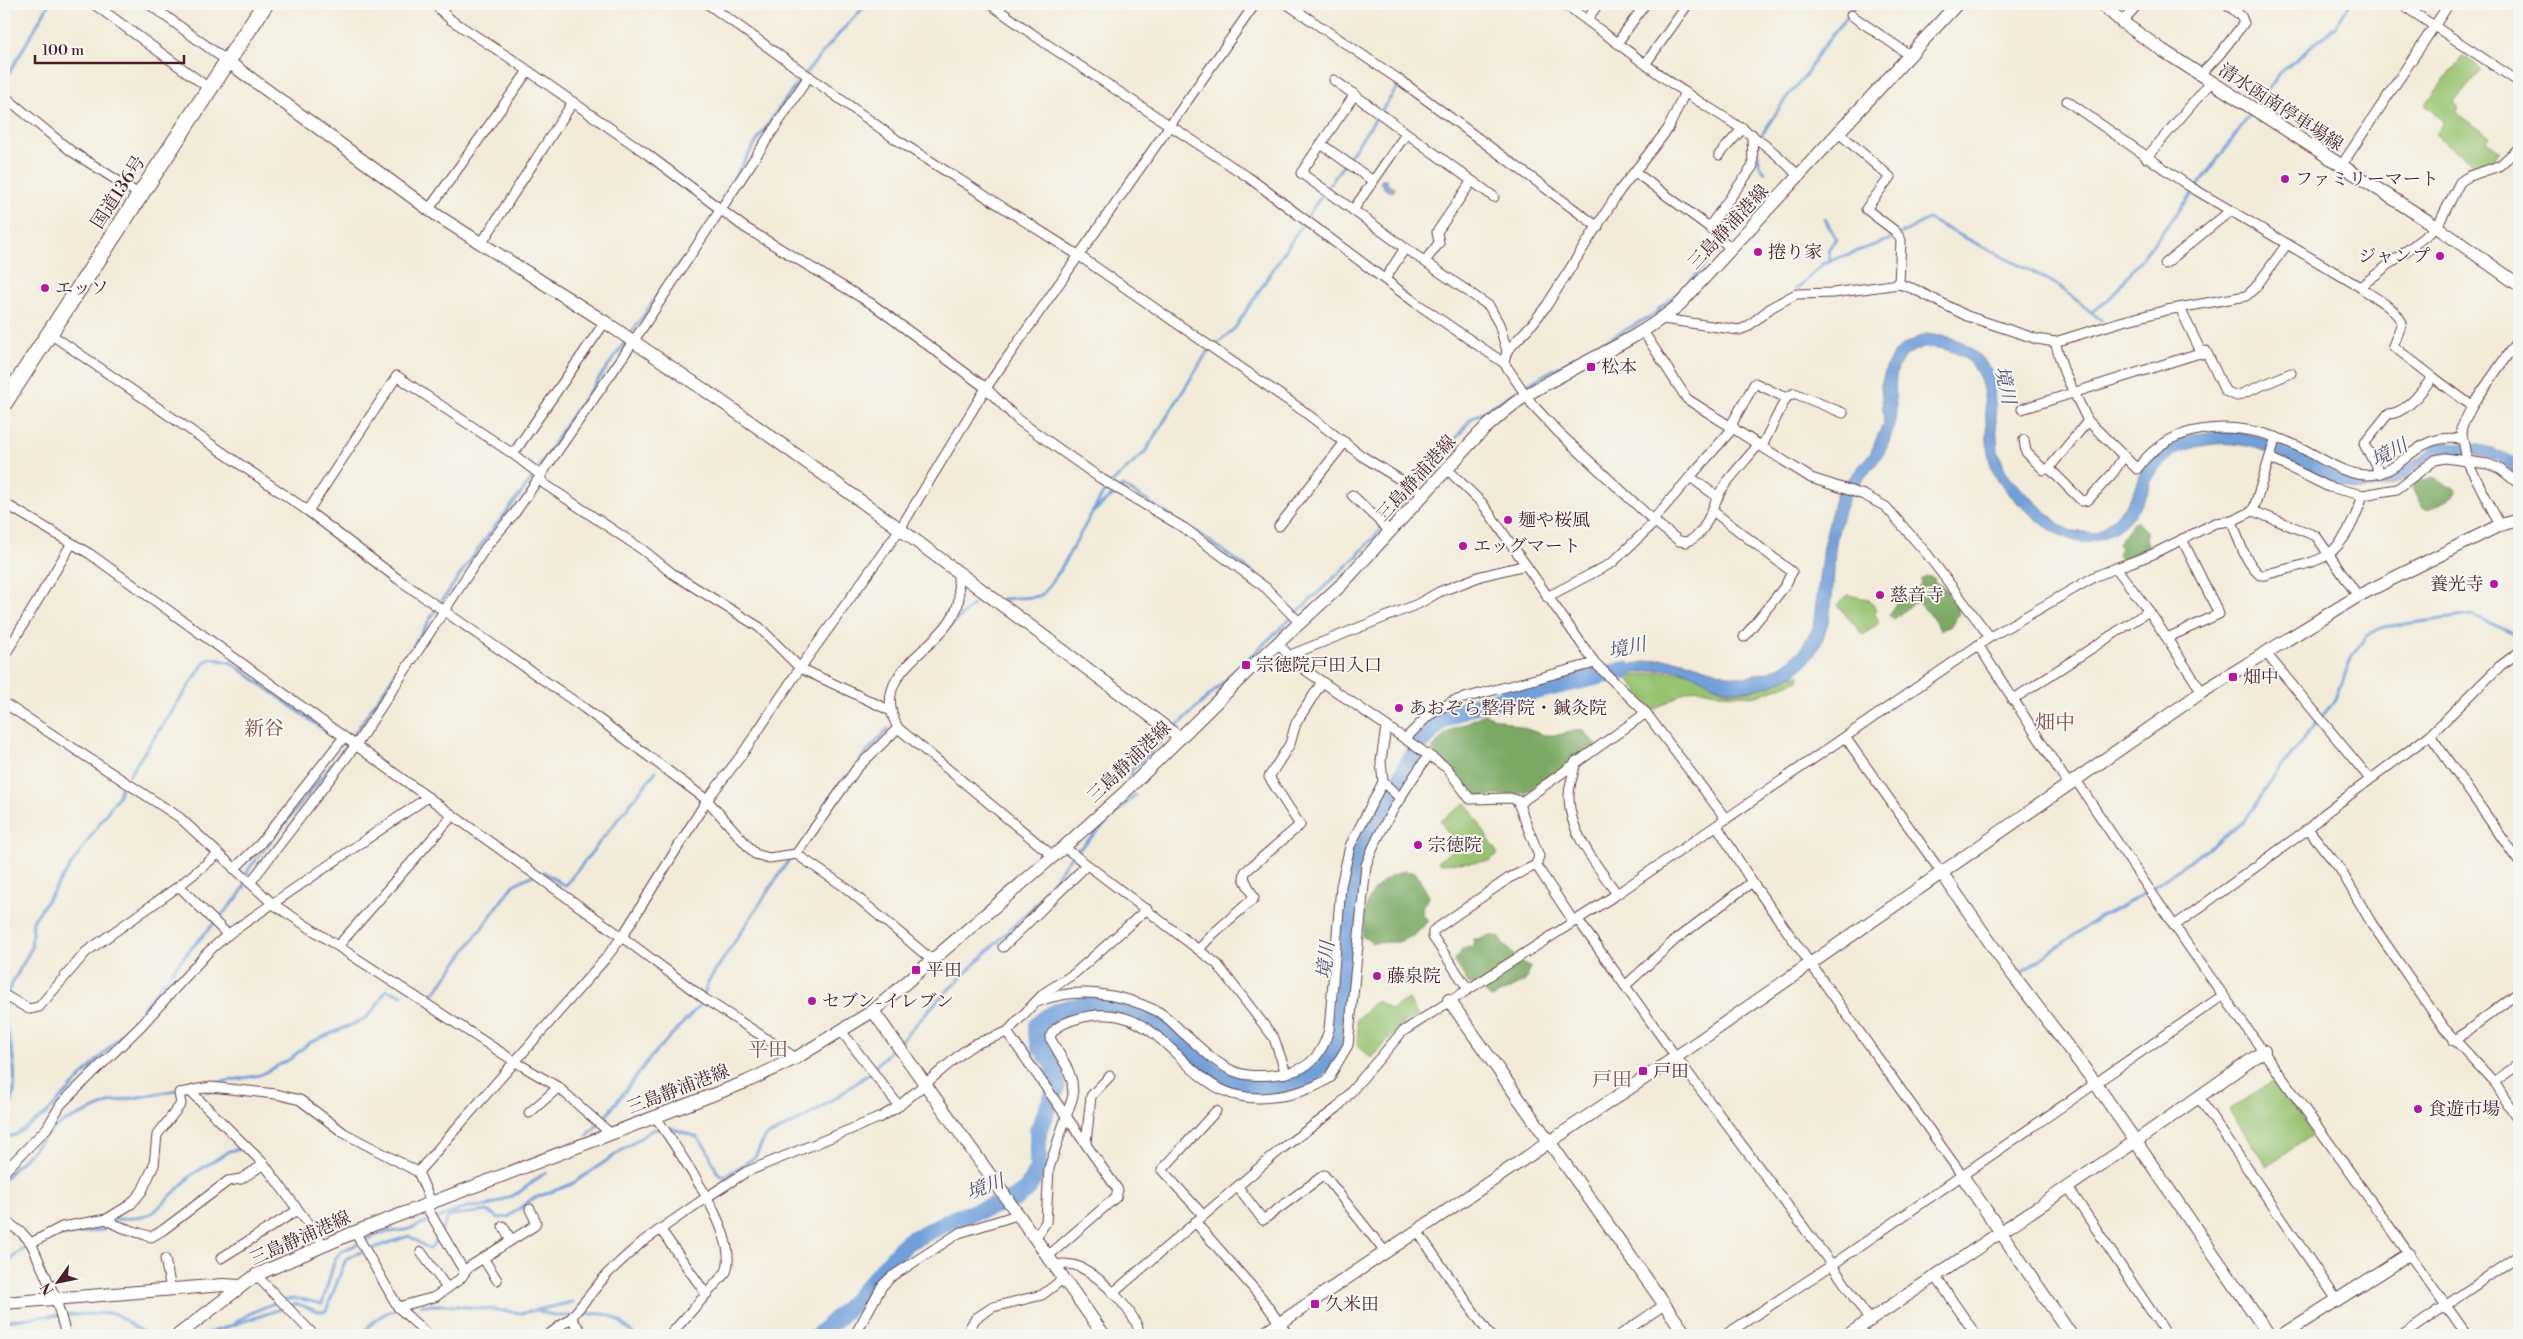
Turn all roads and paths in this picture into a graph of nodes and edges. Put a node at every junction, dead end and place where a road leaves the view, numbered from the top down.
1 (94, 4) edge
2 (149, 4) edge
3 (254, 4) edge
4 (265, 4) edge
5 (434, 4) edge
6 (708, 4) edge
7 (990, 4) edge
8 (1256, 4) edge
9 (1287, 4) edge
10 (1565, 4) edge
11 (1598, 4) edge
12 (1645, 4) edge
13 (1688, 4) edge
14 (1957, 4) edge
15 (2102, 4) edge
16 (2138, 4) edge
17 (2227, 4) edge
18 (2401, 4) edge
19 (2449, 4) edge
20 (1851, 15) dead end
21 (1587, 20) junction
22 (2122, 22) junction
23 (2432, 29) junction
24 (1618, 42) junction
25 (1911, 56) junction
26 (223, 59) junction
27 (1646, 63) junction
28 (528, 71) junction
29 (2200, 75) junction
30 (809, 76) junction
31 (1334, 80) dead end
32 (2211, 82) junction
33 (2519, 82) edge
34 (202, 83) junction
35 (1685, 92) junction
36 (1355, 94) junction
37 (4, 96) edge
38 (573, 102) junction
39 (2067, 102) dead end
40 (1169, 125) junction
41 (1743, 128) junction
42 (1840, 133) junction
43 (1406, 134) junction
44 (1752, 134) junction
45 (1321, 144) junction
46 (2519, 148) edge
47 (1719, 155) dead end
48 (2146, 158) junction
49 (2341, 166) junction
50 (1635, 172) junction
51 (1799, 177) junction
52 (1373, 181) junction
53 (1471, 182) junction
54 (136, 193) junction
55 (1494, 197) dead end
56 (719, 208) junction
57 (429, 210) junction
58 (1353, 210) junction
59 (2230, 211) junction
60 (1598, 227) junction
61 (1709, 227) junction
62 (2437, 227) junction
63 (481, 244) junction
64 (2286, 244) junction
65 (1405, 248) junction
66 (1731, 249) junction
67 (1078, 255) junction
68 (1425, 261) junction
69 (2164, 264) dead end
70 (1385, 279) junction
71 (1899, 284) junction
72 (2519, 285) edge
73 (2360, 287) junction
74 (2180, 308) junction
75 (1663, 319) junction
76 (605, 322) junction
77 (1643, 331) junction
78 (49, 333) junction
79 (2519, 338) edge
80 (629, 339) junction
81 (2055, 342) junction
82 (1507, 351) junction
83 (2202, 354) junction
84 (1504, 363) junction
85 (2291, 373) dead end
86 (2433, 377) junction
87 (4, 386) edge
88 (986, 388) junction
89 (2074, 391) junction
90 (1525, 396) junction
91 (1786, 398) junction
92 (4, 403) edge
93 (2472, 406) junction
94 (2022, 409) dead end
95 (1843, 413) dead end
96 (2088, 421) junction
97 (1732, 426) junction
98 (2276, 437) junction
99 (2462, 439) junction
100 (2024, 440) dead end
101 (1345, 442) junction
102 (1761, 445) junction
103 (513, 454) junction
104 (2124, 456) junction
105 (2270, 458) junction
106 (2466, 461) junction
107 (2049, 468) junction
108 (1447, 469) junction
109 (2380, 473) junction
110 (540, 476) junction
111 (1690, 477) junction
112 (2519, 484) edge
113 (1352, 495) dead end
114 (1425, 495) junction
115 (2363, 496) junction
116 (1718, 497) junction
117 (4, 503) edge
118 (308, 511) junction
119 (2253, 511) junction
120 (1714, 512) junction
121 (2519, 520) edge
122 (1654, 521) junction
123 (2232, 521) junction
124 (2500, 525) junction
125 (1279, 526) dead end
126 (900, 529) junction
127 (1391, 532) junction
128 (2182, 539) junction
129 (72, 543) junction
130 (2328, 553) junction
131 (1526, 566) junction
132 (2116, 568) junction
133 (958, 572) junction
134 (2358, 596) junction
135 (1548, 598) junction
136 (444, 611) junction
137 (2149, 611) junction
138 (1300, 623) junction
139 (1744, 637) dead end
140 (1990, 638) junction
141 (2168, 638) junction
142 (1278, 644) junction
143 (1978, 645) junction
144 (2265, 652) junction
145 (2519, 652) edge
146 (1288, 656) junction
147 (4, 664) edge
148 (1597, 666) junction
149 (800, 668) junction
150 (1322, 682) junction
151 (2202, 692) junction
152 (2012, 700) junction
153 (4, 704) edge
154 (889, 710) junction
155 (1646, 713) junction
156 (1386, 727) junction
157 (898, 728) junction
158 (1174, 733) junction
159 (2430, 735) junction
160 (344, 737) junction
161 (1845, 737) junction
162 (1407, 741) junction
163 (356, 745) junction
164 (1426, 754) junction
165 (1576, 761) junction
166 (2370, 779) junction
167 (2072, 782) junction
168 (1384, 783) junction
169 (428, 797) junction
170 (1399, 798) junction
171 (707, 800) junction
172 (1520, 803) junction
173 (453, 815) junction
174 (1726, 819) junction
175 (1717, 826) junction
176 (2308, 829) junction
177 (1064, 847) junction
178 (218, 854) junction
179 (796, 854) junction
180 (1053, 856) junction
181 (2519, 862) edge
182 (1087, 865) junction
183 (1536, 865) junction
184 (237, 872) junction
185 (1942, 872) junction
186 (1752, 882) junction
187 (249, 883) junction
188 (179, 886) junction
189 (1617, 894) junction
190 (273, 904) junction
191 (1147, 909) junction
192 (1576, 921) junction
193 (2174, 926) junction
194 (228, 935) junction
195 (622, 937) junction
196 (338, 946) junction
197 (1003, 948) dead end
198 (1200, 948) junction
199 (933, 960) junction
200 (1810, 963) junction
201 (1625, 986) junction
202 (1468, 989) junction
203 (2519, 992) edge
204 (4, 996) edge
205 (2222, 996) junction
206 (1449, 1000) junction
207 (1030, 1005) junction
208 (874, 1011) junction
209 (842, 1032) junction
210 (1007, 1032) junction
211 (2454, 1041) junction
212 (2264, 1051) junction
213 (1676, 1056) junction
214 (796, 1058) junction
215 (514, 1061) junction
216 (2519, 1064) edge
217 (1286, 1073) junction
218 (1110, 1076) dead end
219 (2494, 1082) junction
220 (2096, 1084) junction
221 (925, 1085) junction
222 (559, 1087) junction
223 (192, 1091) junction
224 (2199, 1098) junction
225 (899, 1106) junction
226 (1216, 1111) dead end
227 (529, 1113) dead end
228 (1067, 1116) junction
229 (656, 1117) junction
230 (2519, 1121) edge
231 (610, 1134) junction
232 (2136, 1141) junction
233 (1547, 1142) junction
234 (1086, 1143) junction
235 (264, 1164) junction
236 (4, 1172) edge
237 (418, 1172) junction
238 (1961, 1174) junction
239 (2068, 1186) junction
240 (1238, 1187) junction
241 (707, 1197) junction
242 (429, 1205) junction
243 (530, 1209) dead end
244 (298, 1210) junction
245 (1016, 1213) junction
246 (1203, 1215) junction
247 (106, 1219) junction
248 (4, 1220) edge
249 (1195, 1222) junction
250 (503, 1226) dead end
251 (661, 1230) junction
252 (1417, 1231) junction
253 (355, 1232) junction
254 (2002, 1232) junction
255 (1035, 1239) junction
256 (511, 1240) junction
257 (31, 1243) junction
258 (324, 1245) junction
259 (421, 1252) dead end
260 (1386, 1253) junction
261 (2409, 1254) junction
262 (2519, 1255) edge
263 (221, 1258) dead end
264 (483, 1258) junction
265 (165, 1259) dead end
266 (1050, 1261) junction
267 (1832, 1265) junction
268 (464, 1271) junction
269 (256, 1275) junction
270 (1936, 1277) junction
271 (1063, 1279) junction
272 (497, 1280) dead end
273 (240, 1286) junction
274 (447, 1288) junction
275 (171, 1289) junction
276 (1113, 1293) junction
277 (706, 1294) junction
278 (56, 1299) junction
279 (2338, 1300) junction
280 (4, 1303) edge
281 (1664, 1305) junction
282 (2446, 1306) junction
283 (398, 1307) junction
284 (570, 1318) junction
285 (1280, 1324) junction
286 (1865, 1328) edge
287 (66, 1335) edge
288 (178, 1335) edge
289 (314, 1335) edge
290 (428, 1335) edge
291 (548, 1335) edge
292 (584, 1335) edge
293 (670, 1335) edge
294 (855, 1335) edge
295 (965, 1335) edge
296 (1104, 1335) edge
297 (1140, 1335) edge
298 (1262, 1335) edge
299 (1288, 1335) edge
300 (1490, 1335) edge
301 (1620, 1335) edge
302 (1686, 1335) edge
303 (1725, 1335) edge
304 (1848, 1335) edge
305 (1976, 1335) edge
306 (2071, 1335) edge
307 (2168, 1335) edge
308 (2269, 1335) edge
309 (2282, 1335) edge
310 (2403, 1335) edge
311 (2467, 1335) edge

1 - 34 street
2 - 26 street
3 - 26 highway, 国道136号
4 - 26 highway, 国道136号
5 - 28 street
6 - 30 street
7 - 40 street
8 - 40 street
9 - 60 street
10 - 21 street
11 - 21 street
12 - 24 street
13 - 27 street
14 - 25 street, 三島静浦港線
15 - 22 street, 清水函南停車場線
16 - 22 street
17 - 29 street
18 - 23 street
19 - 23 street
20 - 25 street
21 - 24 street
22 - 29 street, 清水函南停車場線
23 - 33 street
23 - 49 street
24 - 27 street
25 - 42 street, 三島静浦港線
26 - 34 highway, 国道136号
26 - 54 highway, 国道136号
26 - 57 street
27 - 35 street
28 - 38 street
28 - 57 street
29 - 32 street, 清水函南停車場線
30 - 56 street
30 - 67 street
31 - 36 street
32 - 48 street
32 - 49 street, 清水函南停車場線
34 - 54 highway, 国道136号
35 - 41 street
35 - 50 street
36 - 43 street
36 - 45 street
37 - 54 street
38 - 56 street
38 - 63 street
39 - 48 street
40 - 67 street
40 - 70 street
41 - 44 street
41 - 47 street
42 - 51 street, 三島静浦港線
42 - 71 street
43 - 52 street
43 - 53 street
44 - 51 street
44 - 61 street
45 - 52 street
45 - 58 street
46 - 62 street
48 - 59 street
49 - 62 street, 清水函南停車場線
50 - 60 street
50 - 61 street
51 - 66 street, 三島静浦港線
52 - 58 street
53 - 55 street
53 - 68 street
54 - 78 highway, 国道136号
54 - 87 highway, 国道136号
56 - 80 street
56 - 88 street
57 - 63 street
58 - 65 street
59 - 64 street
59 - 69 street
60 - 82 street
61 - 66 street
62 - 72 street, 清水函南停車場線
62 - 73 street
63 - 76 street
64 - 73 street
64 - 74 street
65 - 68 street
65 - 70 street
66 - 75 street, 三島静浦港線
67 - 88 street
67 - 101 street
68 - 82 street
70 - 84 street
71 - 75 street
71 - 81 street
73 - 86 street
74 - 81 street
74 - 83 street
75 - 77 street, 三島静浦港線
76 - 80 street
76 - 103 street
77 - 90 street, 三島静浦港線
77 - 97 street
78 - 92 highway, 国道136号
78 - 118 street
79 - 93 street
80 - 110 street
80 - 126 street
81 - 89 street
82 - 84 street
83 - 85 street
83 - 89 street
84 - 90 street
86 - 93 street
86 - 109 street
88 - 126 street
88 - 138 street
89 - 94 street
89 - 96 street
90 - 108 street, 三島静浦港線
90 - 122 street
91 - 95 street
91 - 97 street
91 - 102 street
93 - 99 street
96 - 104 street
96 - 107 street
97 - 102 street
97 - 111 street
98 - 104 street
98 - 105 street
98 - 109 street
99 - 106 street
99 - 109 street
100 - 107 street
101 - 114 street
101 - 125 street
102 - 116 street
102 - 140 street
103 - 110 street
103 - 118 street
104 - 107 street
105 - 115 street
105 - 119 street
106 - 112 street
106 - 115 street
106 - 124 street
108 - 114 street, 三島静浦港線
108 - 131 street
110 - 136 street
110 - 149 street
111 - 116 street
111 - 122 street
113 - 127 street
114 - 127 street, 三島静浦港線
115 - 130 street
116 - 120 street
117 - 129 street
118 - 136 street
119 - 123 street
119 - 130 street
120 - 122 street
120 - 139 street
121 - 124 street
122 - 135 street
123 - 128 street
123 - 130 street
124 - 134 street
126 - 133 street
126 - 149 street
127 - 138 street, 三島静浦港線
128 - 132 street
128 - 141 street
129 - 147 street
129 - 160 street
130 - 134 street
131 - 135 street
131 - 146 street
132 - 137 street
132 - 140 street
133 - 154 street
133 - 158 street
134 - 144 street
135 - 148 street
136 - 163 street
136 - 171 street
137 - 141 street
137 - 152 street
138 - 142 street, 三島静浦港線
140 - 143 street
141 - 151 street
142 - 146 street
142 - 158 street, 三島静浦港線
143 - 152 street
143 - 161 street
144 - 151 street
144 - 166 street
145 - 159 street
146 - 150 street
148 - 155 street
148 - 162 street
149 - 154 street
149 - 171 street
150 - 156 street
150 - 198 street
151 - 167 street
152 - 167 street
153 - 178 street
154 - 157 street
155 - 165 street
155 - 174 street
156 - 162 street
156 - 168 street
157 - 179 street
157 - 180 street
158 - 177 street, 三島静浦港線
159 - 166 street
159 - 181 street
160 - 163 street
160 - 184 street
161 - 174 street
161 - 185 street
162 - 164 street
163 - 169 street
163 - 187 street
164 - 170 street
164 - 172 street
165 - 172 street
165 - 189 street
166 - 176 street
167 - 185 street
167 - 193 street
168 - 170 street
168 - 217 street
169 - 173 street
169 - 190 street
170 - 228 street
171 - 179 street
171 - 195 street
172 - 183 street
173 - 195 street
173 - 196 street
174 - 175 street
175 - 186 street
175 - 189 street
176 - 193 street
176 - 211 street
177 - 180 street, 三島静浦港線
177 - 182 street
178 - 184 street
178 - 188 street
179 - 199 street
180 - 199 street, 三島静浦港線
182 - 191 street
182 - 197 street
183 - 192 street
183 - 202 street
184 - 187 street
185 - 200 street
185 - 220 street
186 - 200 street
186 - 201 street
187 - 190 street
188 - 194 street
188 - 204 street
189 - 192 street
190 - 194 street
190 - 196 street
191 - 198 street
191 - 207 street
192 - 201 street
192 - 202 street
193 - 205 street
194 - 236 street
195 - 214 street
195 - 215 street
196 - 215 street
198 - 217 street
199 - 208 street, 三島静浦港線
200 - 213 street
200 - 238 street
201 - 213 street
202 - 206 street
203 - 211 street
205 - 212 street
205 - 220 street
206 - 233 street
206 - 240 street
207 - 210 street
207 - 217 street
208 - 209 street, 三島静浦港線
208 - 221 street
209 - 214 street, 三島静浦港線
209 - 225 street
210 - 221 street
210 - 228 street
211 - 219 street
212 - 224 street
212 - 261 street
213 - 233 street
213 - 267 street
214 - 229 street, 三島静浦港線
215 - 222 street
215 - 237 street
216 - 219 street
218 - 234 street
219 - 230 street
220 - 232 street
220 - 238 street
221 - 225 street
221 - 245 street
222 - 227 street
222 - 231 street
223 - 235 street
223 - 237 street
223 - 247 street
224 - 232 street
224 - 279 street
225 - 241 street
226 - 246 street
228 - 234 street
228 - 255 street
229 - 231 street, 三島静浦港線
229 - 241 street
231 - 242 street, 三島静浦港線
232 - 239 street
232 - 308 street
233 - 252 street
233 - 281 street
234 - 266 street
235 - 244 street
235 - 247 street
237 - 242 street
238 - 254 street
238 - 267 street
239 - 254 street
239 - 307 street
240 - 246 street
240 - 260 street
241 - 251 street
241 - 277 street
242 - 253 street, 三島静浦港線
242 - 268 street
243 - 256 street
244 - 258 street
244 - 263 street
245 - 255 street
245 - 294 street
246 - 249 street
247 - 257 street
248 - 257 street
249 - 276 street
249 - 285 street
250 - 256 street
251 - 277 street
251 - 284 street
252 - 260 street
252 - 300 street
253 - 258 street, 三島静浦港線
253 - 283 street
254 - 270 street
254 - 306 street
255 - 266 street
256 - 264 street
257 - 278 street
258 - 269 street, 三島静浦港線
259 - 274 street
260 - 285 street
261 - 279 street
261 - 282 street
262 - 282 street
264 - 268 street
264 - 272 street
265 - 275 street
266 - 271 street
266 - 276 street
267 - 286 street
267 - 303 street
268 - 274 street
269 - 273 street, 三島静浦港線
269 - 289 street
270 - 286 street
270 - 305 street
271 - 295 street
271 - 296 street
273 - 275 street
273 - 288 street, 三島静浦港線
274 - 283 street
275 - 278 street
276 - 297 street
277 - 293 street
278 - 280 street
278 - 287 street
279 - 309 street
281 - 301 street
281 - 302 street
282 - 310 street
282 - 311 street
283 - 290 street
284 - 291 street
284 - 292 street
285 - 298 street
285 - 299 street
286 - 304 street

